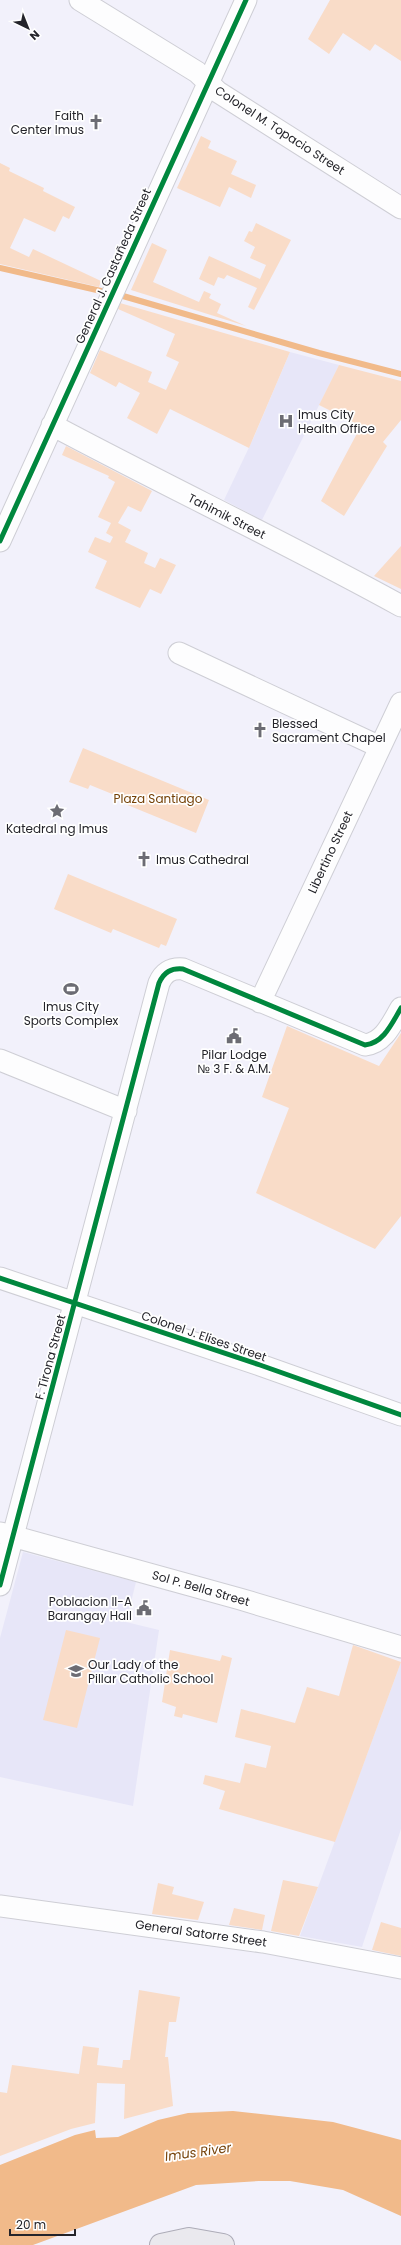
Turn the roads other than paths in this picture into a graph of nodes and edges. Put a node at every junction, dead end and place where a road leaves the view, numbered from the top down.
1 (80, 0) edge
2 (246, 0) edge
3 (208, 82) junction
4 (401, 208) edge
5 (52, 425) junction
6 (0, 541) edge
7 (401, 606) edge
8 (179, 653) dead end
9 (401, 703) edge
10 (380, 747) junction
11 (260, 1002) junction
12 (399, 1017) edge
13 (0, 1060) edge
14 (126, 1111) junction
15 (0, 1278) edge
16 (74, 1302) junction
17 (401, 1415) edge
18 (6, 1534) edge
19 (0, 1585) edge
20 (401, 1647) edge
21 (0, 1906) edge
22 (401, 1968) edge
23 (161, 2245) edge
24 (223, 2245) edge

1 - 3 street, Colonel M. Topacio Street
2 - 3 street, General J. Castañeda Street
3 - 4 street, Colonel M. Topacio Street
3 - 5 street, General J. Castañeda Street
5 - 6 street, General J. Castañeda Street
5 - 7 street, Tahimik Street
8 - 10 street
9 - 10 street, Libertino Street
10 - 11 street, Libertino Street
11 - 12 street
11 - 14 street, F. Tirona Street
13 - 14 street
14 - 16 street, F. Tirona Street
15 - 16 street, Colonel J. Elises Street
16 - 17 street, Colonel J. Elises Street
16 - 18 street, F. Tirona Street
18 - 19 street, F. Tirona Street
18 - 20 street, Sol P. Bella Street
21 - 22 street, General Satorre Street
23 - 24 main road

